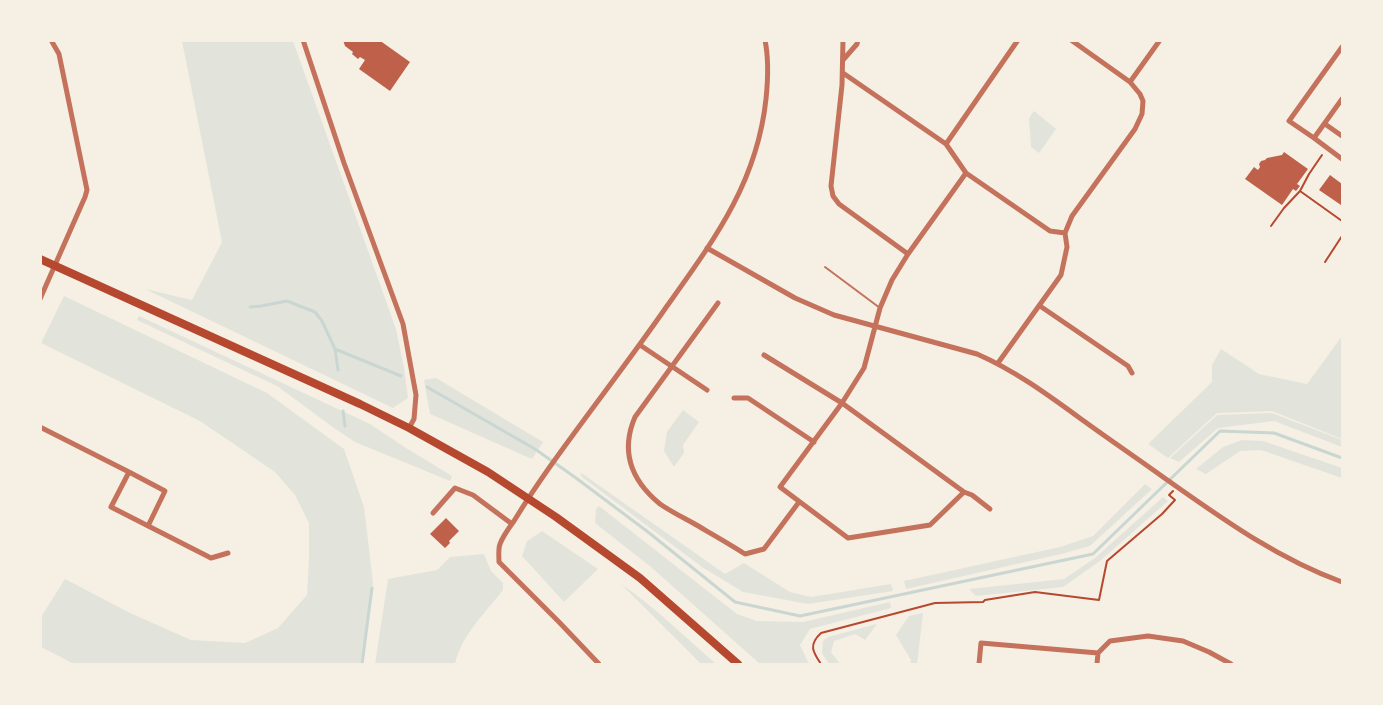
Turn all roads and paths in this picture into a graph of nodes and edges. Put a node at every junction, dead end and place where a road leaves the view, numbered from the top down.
1 (51, 40) edge
2 (303, 40) edge
3 (765, 40) edge
4 (843, 40) edge
5 (858, 40) edge
6 (1018, 40) edge
7 (1071, 40) edge
8 (1160, 40) edge
9 (1342, 47) edge
10 (843, 61) junction
11 (843, 73) junction
12 (1130, 81) junction
13 (1342, 99) edge
14 (1325, 124) junction
15 (1342, 136) edge
16 (1314, 138) junction
17 (946, 144) junction
18 (1327, 148) junction
19 (1342, 159) edge
20 (966, 173) junction
21 (1300, 191) junction
22 (1342, 211) edge
23 (1342, 222) edge
24 (1271, 226) dead end
25 (1065, 232) junction
26 (1342, 236) edge
27 (707, 248) junction
28 (908, 254) junction
29 (40, 259) edge
30 (1325, 262) dead end
31 (56, 266) junction
32 (825, 267) dead end
33 (40, 299) edge
34 (718, 303) dead end
35 (1040, 306) junction
36 (880, 308) junction
37 (874, 327) junction
38 (640, 345) junction
39 (764, 355) dead end
40 (998, 363) junction
41 (672, 366) junction
42 (1132, 373) dead end
43 (707, 390) dead end
44 (734, 398) dead end
45 (842, 403) junction
46 (40, 427) edge
47 (409, 428) junction
48 (814, 442) junction
49 (129, 472) junction
50 (1176, 486) junction
51 (964, 492) junction
52 (528, 498) junction
53 (799, 502) junction
54 (990, 508) dead end
55 (433, 513) dead end
56 (512, 524) junction
57 (148, 526) junction
58 (228, 553) dead end
59 (1342, 582) edge
60 (1098, 653) junction
61 (598, 664) edge
62 (738, 664) edge
63 (821, 664) edge
64 (979, 664) edge
65 (1097, 664) edge
66 (1231, 664) edge

1 - 31 street
2 - 47 street
3 - 27 street
4 - 10 street
5 - 10 street
6 - 17 street
7 - 12 street
8 - 12 street
9 - 16 street
10 - 11 street
11 - 17 street
11 - 28 street
12 - 25 street
13 - 14 street
14 - 15 street
14 - 16 street
16 - 18 street
17 - 20 street
18 - 19 street
18 - 21 path
20 - 25 street
20 - 28 street
21 - 23 path
21 - 24 path
22 - 23 path
25 - 35 street
26 - 30 path
27 - 37 street
27 - 38 street
28 - 36 street
29 - 31 main road
31 - 33 street
31 - 47 main road
32 - 36 lane
34 - 41 street
35 - 40 street
35 - 42 street
36 - 37 street
37 - 40 street
37 - 45 street
38 - 41 street
38 - 52 street
39 - 45 street
40 - 50 street
41 - 43 street
41 - 53 street
44 - 48 street
45 - 48 street
45 - 51 street
46 - 49 street
47 - 52 main road
48 - 53 street
49 - 57 street
49 - 57 street
50 - 59 street
50 - 63 path
51 - 53 street
51 - 54 street
52 - 56 street
52 - 62 main road
55 - 56 street
56 - 61 street
57 - 58 street
60 - 64 street
60 - 65 street
60 - 66 street

